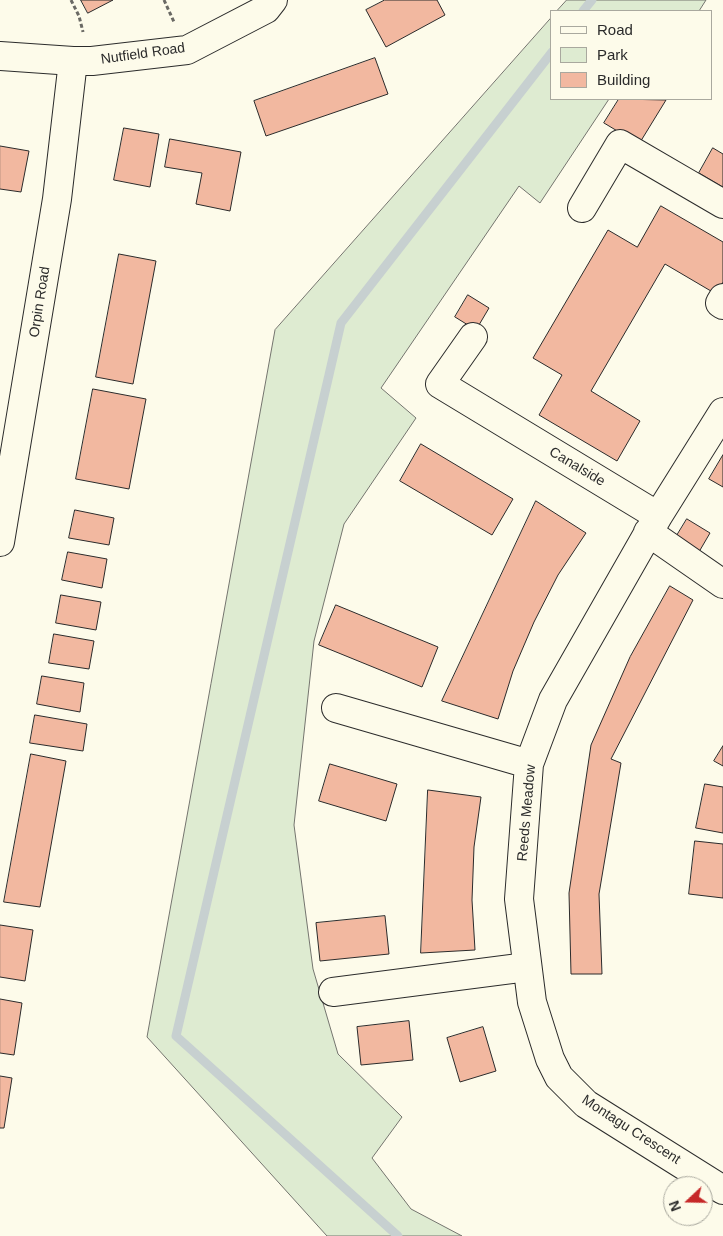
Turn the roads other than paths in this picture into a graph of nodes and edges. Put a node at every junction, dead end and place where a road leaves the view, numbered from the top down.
1 (273, 0) edge
2 (0, 56) edge
3 (73, 61) junction
4 (723, 204) edge
5 (582, 208) dead end
6 (723, 298) edge
7 (723, 305) edge
8 (473, 338) dead end
9 (723, 412) edge
10 (653, 524) junction
11 (0, 542) edge
12 (723, 584) edge
13 (336, 708) dead end
14 (529, 764) junction
15 (527, 967) junction
16 (332, 992) dead end
17 (532, 1002) joint
18 (723, 1190) edge

1 - 3 street, Nutfield Road
2 - 3 street, Nutfield Road
3 - 11 street, Orpin Road
4 - 5 street
6 - 7 street
8 - 10 street, Canalside
9 - 10 street
10 - 12 street
10 - 14 street, Reeds Meadow
13 - 14 street
14 - 15 street, Reeds Meadow
15 - 16 street
15 - 17 street, Reeds Meadow
17 - 18 street, Montagu Crescent

